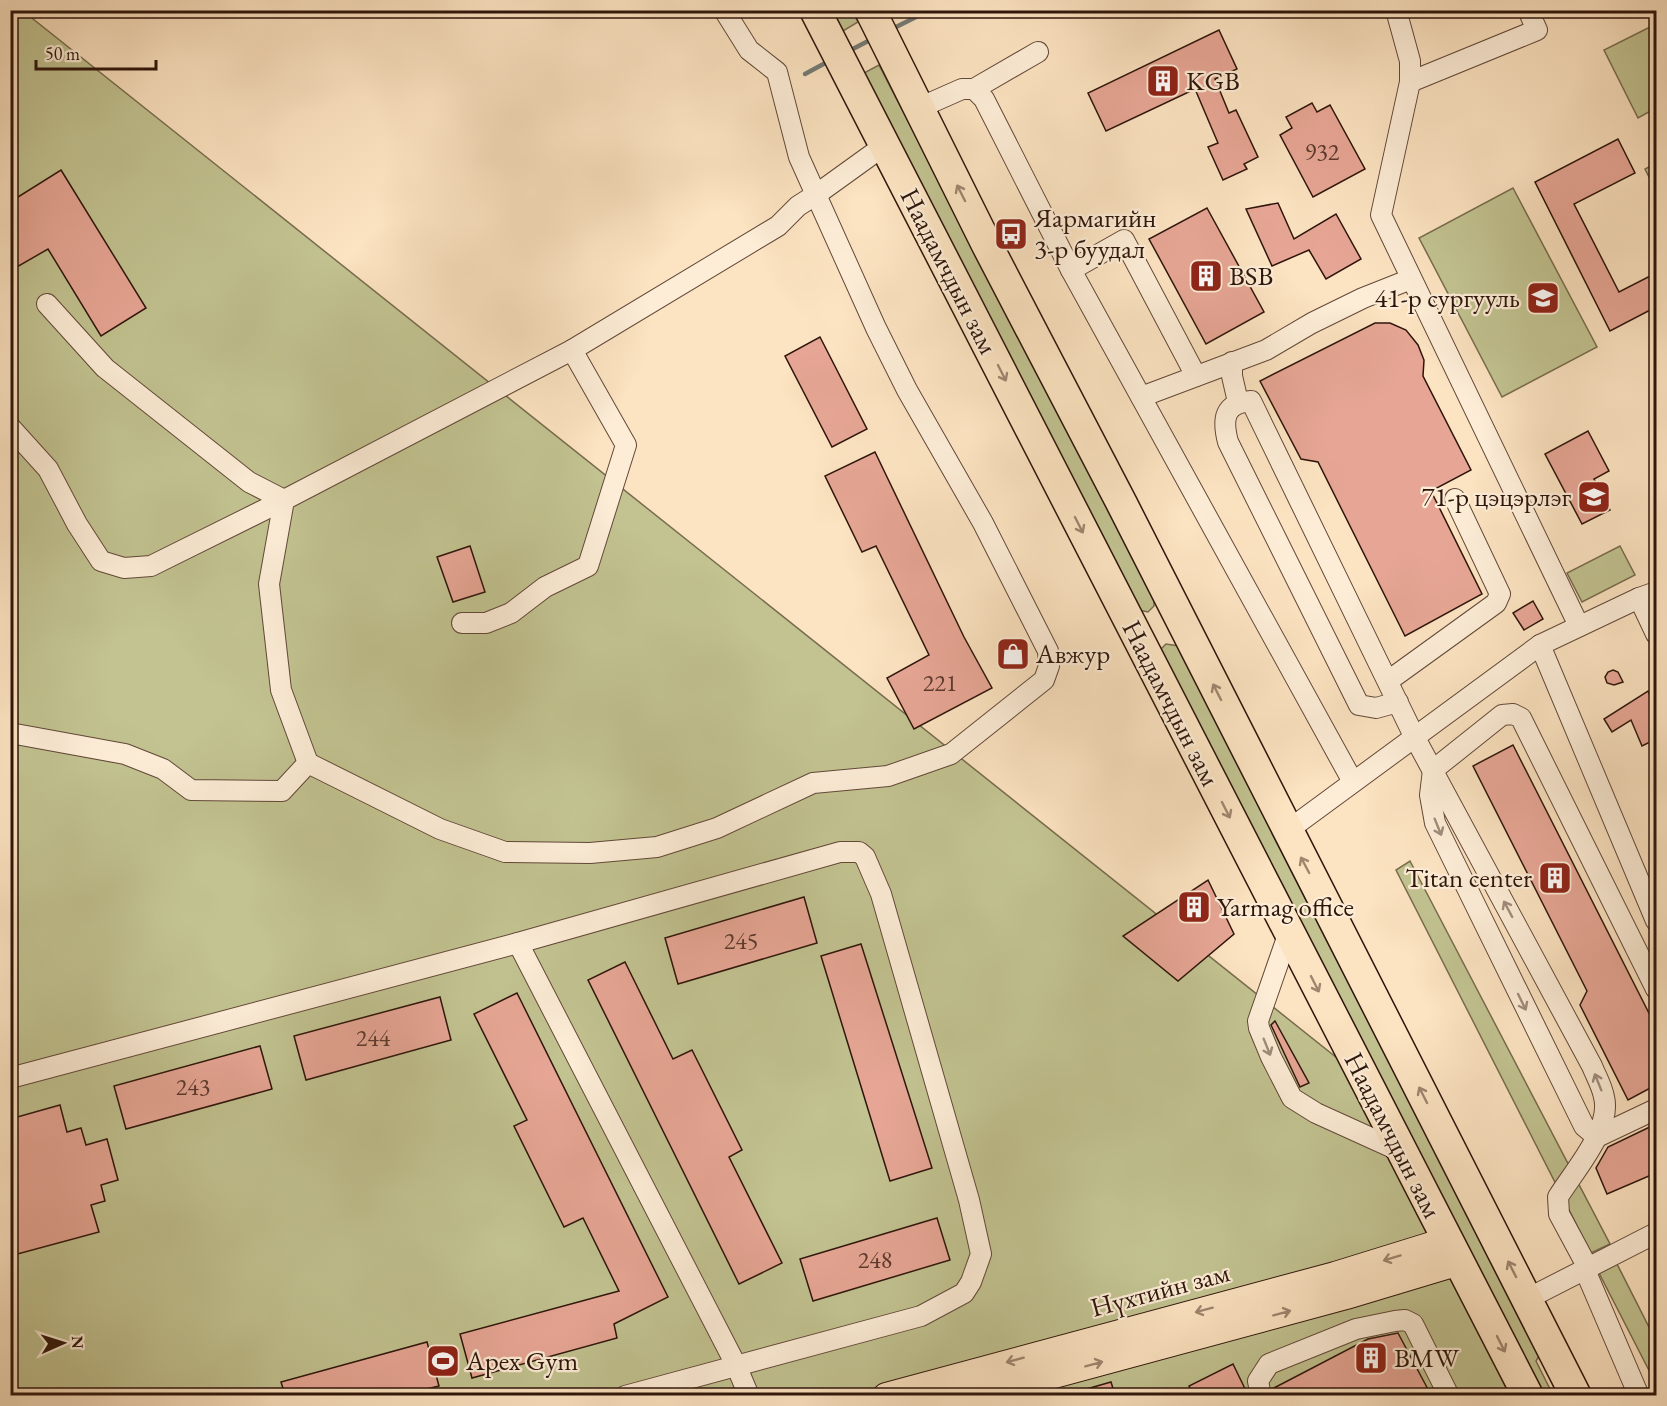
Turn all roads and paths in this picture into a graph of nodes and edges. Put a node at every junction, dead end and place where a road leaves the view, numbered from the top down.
1 (724, 10) edge
2 (815, 10) edge
3 (1396, 10) edge
4 (1528, 10) edge
5 (871, 12) edge
6 (1038, 52) dead end
7 (1410, 82) junction
8 (974, 89) junction
9 (919, 108) junction
10 (885, 145) junction
11 (817, 195) junction
12 (1071, 270) junction
13 (1411, 279) junction
14 (47, 304) dead end
15 (572, 350) junction
16 (1232, 362) junction
17 (1196, 376) junction
18 (1141, 397) junction
19 (1238, 402) junction
20 (10, 427) edge
21 (284, 500) junction
22 (1455, 500) dead end
23 (1648, 595) edge
24 (1179, 616) junction
25 (462, 623) dead end
26 (1579, 626) junction
27 (1656, 634) edge
28 (1138, 639) junction
29 (1540, 645) junction
30 (1388, 681) junction
31 (1398, 702) junction
32 (10, 734) edge
33 (1414, 736) junction
34 (308, 763) junction
35 (1433, 770) junction
36 (1353, 782) junction
37 (1287, 831) junction
38 (1656, 921) edge
39 (1289, 932) junction
40 (518, 943) junction
41 (1656, 989) edge
42 (10, 1078) edge
43 (1656, 1109) edge
44 (1598, 1137) junction
45 (1402, 1152) junction
46 (1656, 1233) edge
47 (1453, 1251) junction
48 (1586, 1269) junction
49 (1346, 1296) junction
50 (1527, 1299) junction
51 (1356, 1329) junction
52 (736, 1365) junction
53 (1563, 1369) junction
54 (1010, 1391) edge
55 (1526, 1393) edge
56 (625, 1395) edge
57 (749, 1395) edge
58 (886, 1395) edge
59 (976, 1395) edge
60 (1261, 1395) edge
61 (1449, 1395) edge
62 (1576, 1395) edge
63 (1639, 1395) edge

1 - 11 street
2 - 10 highway, Наадамчдын зам
3 - 7 street
4 - 7 street
5 - 9 highway, Наадамчдын зам
6 - 8 street
7 - 13 street
8 - 9 street
8 - 12 street
24 -> 9 highway, Наадамчдын зам
10 - 11 street
10 -> 28 highway, Наадамчдын зам
11 - 15 street
11 - 34 street
12 - 17 street
12 - 18 street
13 - 16 street
13 - 26 street
14 - 21 street
15 - 21 street
15 - 25 street
16 - 17 street
16 - 19 street
17 - 18 street
18 - 36 street
19 - 30 street
19 - 31 street
20 - 21 street
21 - 34 street
22 - 30 street
23 - 26 street
23 - 27 street
24 - 28 highway
37 -> 24 highway, Наадамчдын зам
26 - 29 street
28 -> 39 highway, Наадамчдын зам
29 - 33 street
29 - 38 street
30 - 31 street
31 - 33 street
32 - 34 street
33 - 35 street
33 - 36 street
35 - 41 street
35 -> 44 street
44 -> 35 street
36 - 37 street
50 -> 37 highway, Наадамчдын зам
39 -> 45 highway, Наадамчдын зам
39 -> 45 street
40 - 42 street
40 - 52 street
40 - 52 street
43 - 44 street
44 - 48 street
45 - 47 highway, Наадамчдын зам
46 - 48 street
47 - 49 main road, Нүхтийн зам
47 -> 55 highway, Наадамчдын зам
47 -> 58 main road, Нүхтийн зам
48 - 50 street
48 - 63 street
49 - 51 street
54 -> 49 main road, Нүхтийн зам
50 - 53 highway, Наадамчдын зам
51 - 60 street
51 - 61 street
52 - 56 street
52 - 57 street
53 - 55 highway
53 - 62 highway, Наадамчдын зам
54 - 59 main road, Нүхтийн зам

